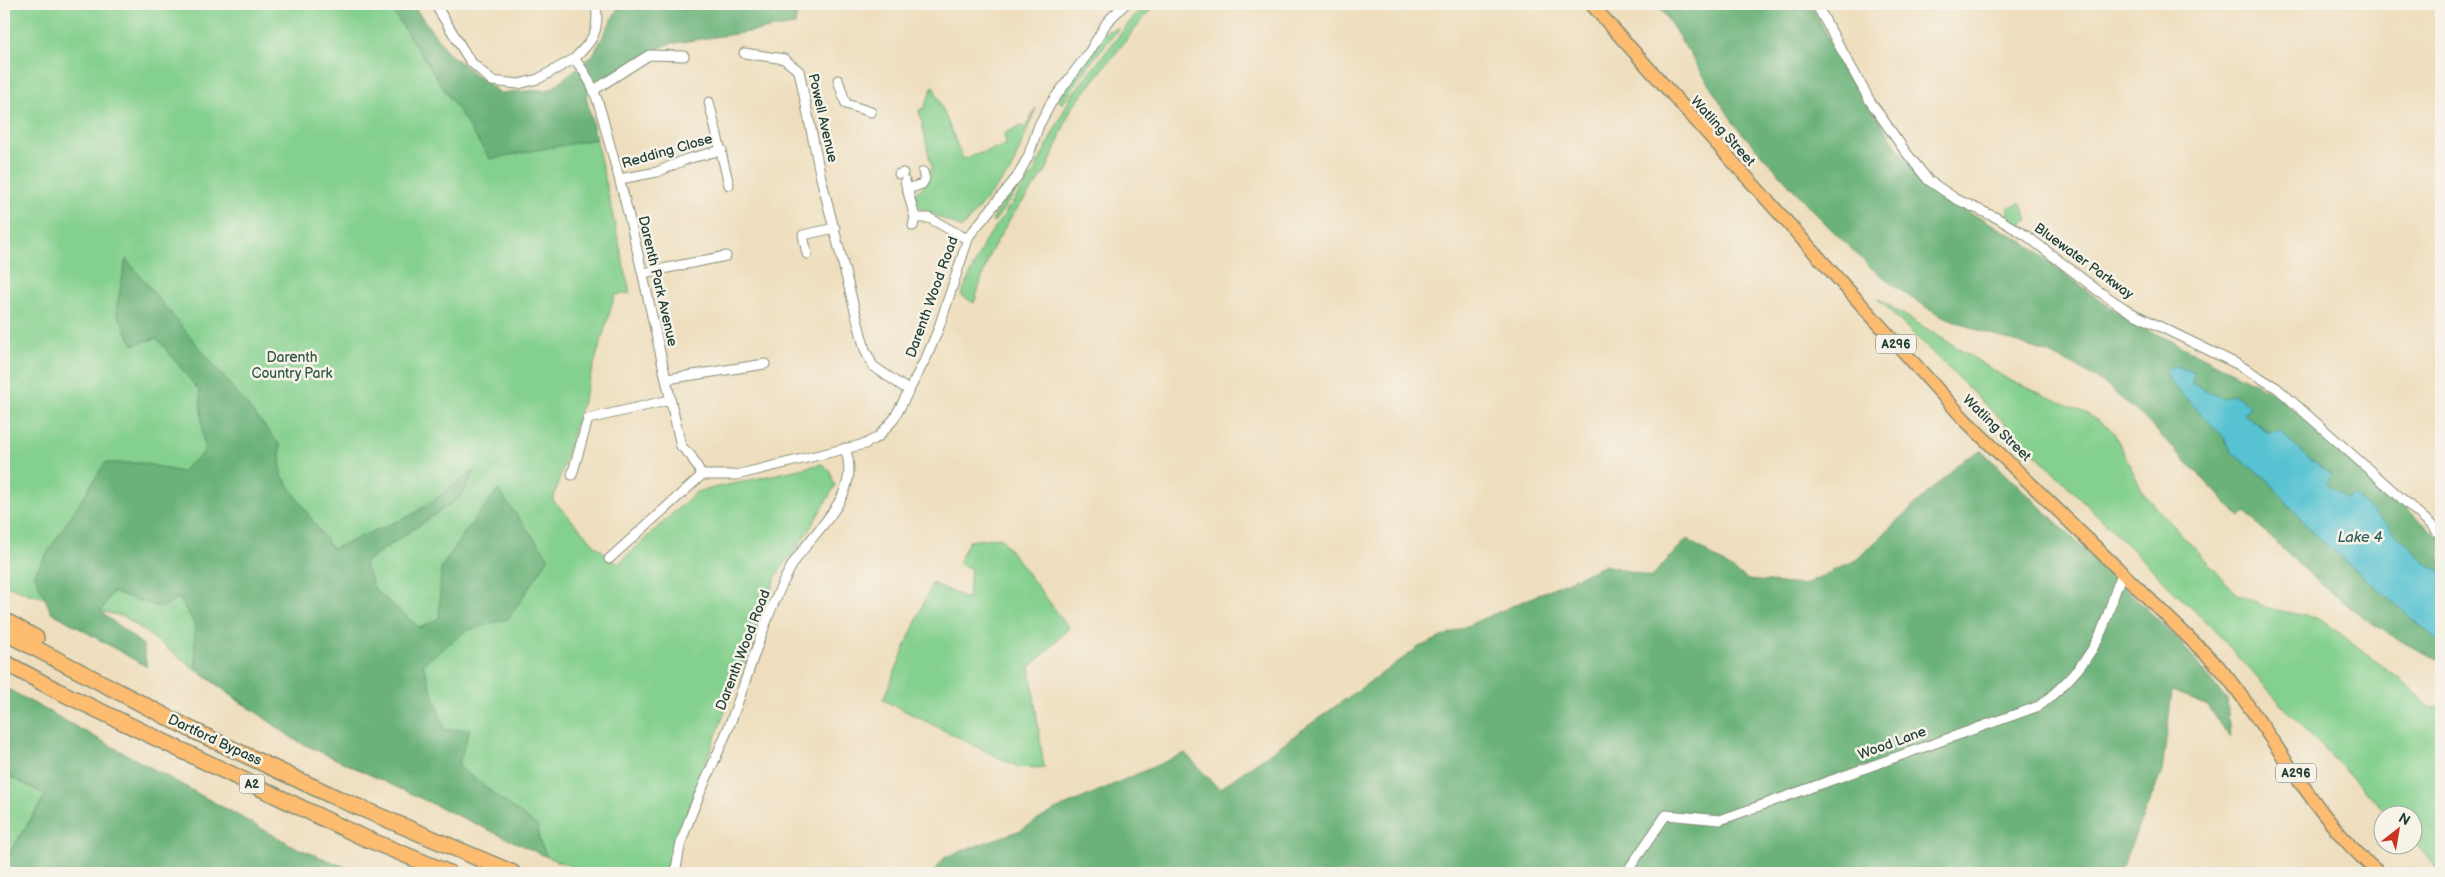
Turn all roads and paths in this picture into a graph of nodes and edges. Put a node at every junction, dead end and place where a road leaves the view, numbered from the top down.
1 (435, 4) edge
2 (596, 4) edge
3 (1125, 4) edge
4 (1590, 4) edge
5 (1816, 4) edge
6 (744, 53) dead end
7 (684, 56) dead end
8 (574, 59) junction
9 (838, 80) dead end
10 (594, 90) junction
11 (709, 102) dead end
12 (871, 112) dead end
13 (722, 150) junction
14 (923, 172) dead end
15 (620, 179) junction
16 (729, 185) dead end
17 (835, 228) junction
18 (967, 239) junction
19 (807, 254) dead end
20 (726, 256) dead end
21 (643, 273) junction
22 (765, 364) dead end
23 (667, 379) junction
24 (908, 390) junction
25 (670, 400) junction
26 (845, 448) junction
27 (572, 475) dead end
28 (702, 475) junction
29 (2438, 530) edge
30 (2441, 538) edge
31 (609, 559) dead end
32 (2123, 572) junction
33 (4, 620) edge
34 (4, 632) edge
35 (4, 662) edge
36 (273, 767) junction
37 (449, 873) edge
38 (513, 873) edge
39 (675, 873) edge
40 (1626, 873) edge
41 (2380, 873) edge

1 - 8 street
2 - 8 street
3 - 18 street, Darenth Wood Road
4 - 32 main road, Watling Street / A296
5 - 29 street, Bluewater Parkway
6 - 17 street, Powell Avenue
7 - 10 street
8 - 10 street, Darenth Park Avenue
9 - 12 street
10 - 15 street, Darenth Park Avenue
11 - 13 street, Redding Close
13 - 15 street, Redding Close
13 - 16 street, Redding Close
14 - 18 street
15 - 21 street, Darenth Park Avenue
17 - 19 street
17 - 24 street, Powell Avenue
18 - 24 street, Darenth Wood Road
20 - 21 street
21 - 23 street, Darenth Park Avenue
22 - 23 street
23 - 25 street, Darenth Park Avenue
24 - 26 street, Darenth Wood Road
25 - 27 street
25 - 28 street, Darenth Park Avenue
26 - 28 street
26 - 39 street, Darenth Wood Road
28 - 31 street
29 - 30 street, Bluewater Parkway
32 - 40 street, Wood Lane
32 - 41 main road, Watling Street / A296
33 - 36 highway, A2
34 - 36 highway, Dartford Bypass / A2
35 - 37 highway, Dartford Bypass / A2
36 - 38 highway, Dartford Bypass / A2

